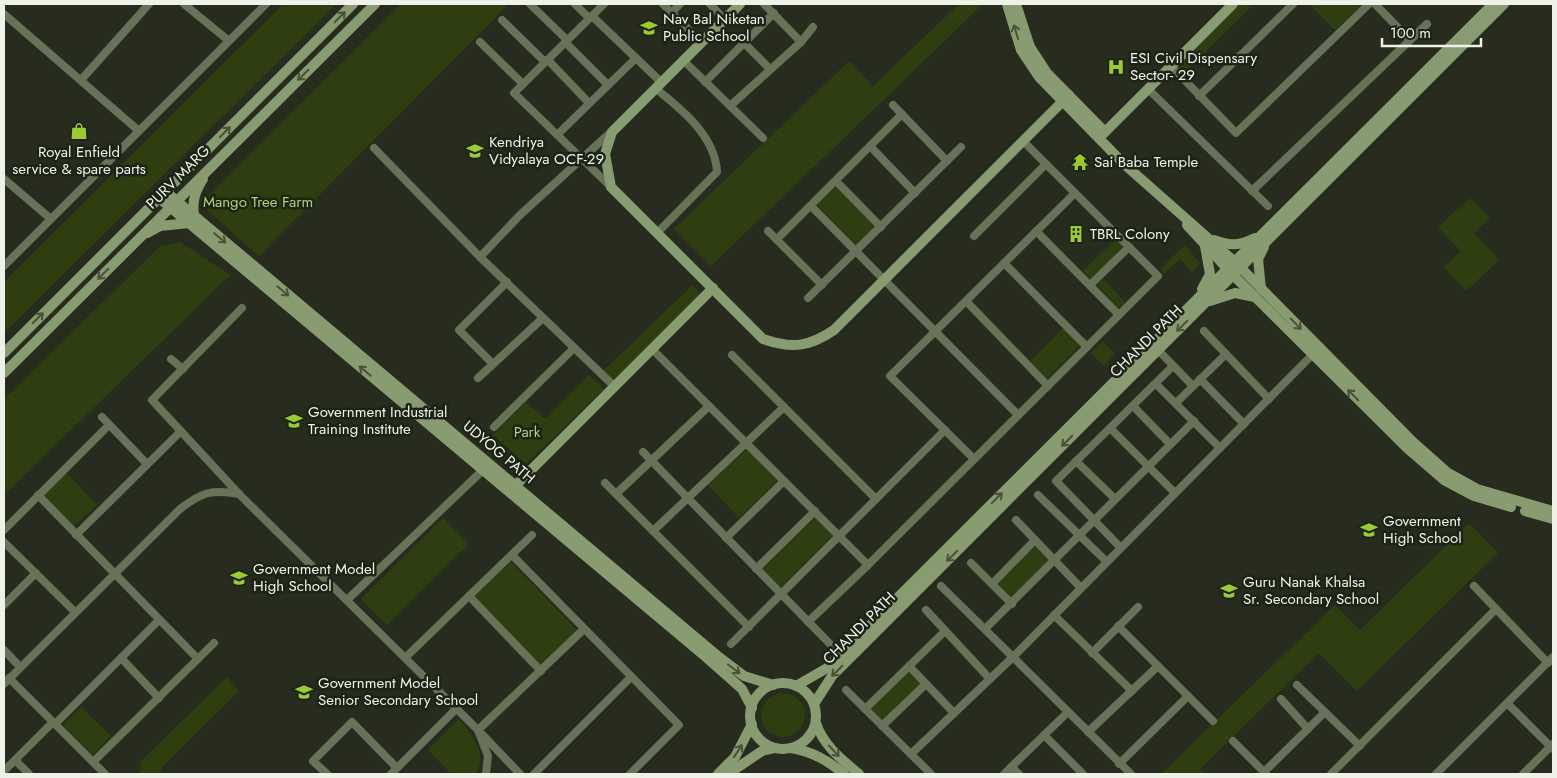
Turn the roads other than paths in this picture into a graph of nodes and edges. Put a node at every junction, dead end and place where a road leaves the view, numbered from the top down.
1 (149, 4) edge
2 (184, 4) edge
3 (266, 4) edge
4 (353, 4) edge
5 (375, 4) edge
6 (530, 4) edge
7 (575, 4) edge
8 (604, 4) edge
9 (664, 4) edge
10 (680, 4) edge
11 (710, 4) edge
12 (740, 4) edge
13 (764, 4) edge
14 (1007, 4) edge
15 (1016, 4) edge
16 (1233, 4) edge
17 (1293, 4) edge
18 (1369, 4) edge
19 (1375, 4) edge
20 (1493, 4) edge
21 (1504, 4) edge
22 (672, 12) junction
23 (774, 13) junction
24 (4, 14) edge
25 (591, 17) junction
26 (724, 19) junction
27 (502, 20) dead end
28 (1427, 24) dead end
29 (813, 27) dead end
30 (1410, 40) junction
31 (229, 41) junction
32 (566, 41) junction
33 (480, 42) dead end
34 (701, 42) junction
35 (801, 42) junction
36 (744, 43) junction
37 (636, 58) junction
38 (683, 60) junction
39 (546, 61) junction
40 (1170, 66) junction
41 (770, 69) junction
42 (80, 80) junction
43 (705, 82) junction
44 (523, 84) junction
45 (608, 85) junction
46 (658, 85) junction
47 (1148, 89) junction
48 (1199, 96) junction
49 (1066, 98) junction
50 (589, 103) junction
51 (893, 104) dead end
52 (730, 106) junction
53 (902, 114) junction
54 (139, 131) junction
55 (612, 132) junction
56 (556, 135) junction
57 (1102, 135) junction
58 (763, 138) dead end
59 (1023, 141) junction
60 (870, 146) junction
61 (962, 147) dead end
62 (374, 148) dead end
63 (582, 159) junction
64 (947, 161) junction
65 (1046, 164) junction
66 (209, 167) junction
67 (4, 179) edge
68 (836, 181) junction
69 (611, 187) junction
70 (1252, 192) junction
71 (915, 193) junction
72 (1075, 193) junction
73 (162, 195) junction
74 (173, 204) junction
75 (811, 206) junction
76 (1268, 206) dead end
77 (51, 219) junction
78 (192, 220) junction
79 (881, 227) junction
80 (768, 231) dead end
81 (1036, 231) junction
82 (657, 233) junction
83 (974, 236) dead end
84 (137, 239) junction
85 (777, 239) junction
86 (1264, 239) junction
87 (1208, 242) junction
88 (1129, 247) junction
89 (856, 251) junction
90 (480, 256) junction
91 (1004, 263) junction
92 (4, 266) edge
93 (1234, 268) junction
94 (885, 280) junction
95 (507, 282) junction
96 (822, 285) junction
97 (1090, 285) junction
98 (713, 288) junction
99 (1258, 293) junction
100 (808, 298) dead end
101 (966, 301) junction
102 (1200, 301) junction
103 (242, 308) dead end
104 (1119, 315) junction
105 (543, 318) junction
106 (935, 331) junction
107 (1204, 331) dead end
108 (1087, 346) junction
109 (574, 348) junction
110 (652, 349) junction
111 (1158, 350) junction
112 (1316, 352) junction
113 (4, 353) edge
114 (1226, 354) junction
115 (732, 355) dead end
116 (171, 359) dead end
117 (493, 364) junction
118 (1173, 366) junction
119 (183, 369) junction
120 (4, 373) edge
121 (478, 378) dead end
122 (1200, 379) junction
123 (1156, 384) junction
124 (1048, 386) junction
125 (1193, 386) junction
126 (615, 387) junction
127 (1269, 399) junction
128 (1176, 403) junction
129 (709, 406) junction
130 (1133, 406) junction
131 (784, 407) junction
132 (1018, 415) junction
133 (102, 417) dead end
134 (1194, 421) junction
135 (1244, 424) junction
136 (109, 425) junction
137 (494, 427) dead end
138 (1110, 428) junction
139 (945, 430) junction
140 (181, 431) junction
141 (746, 443) junction
142 (1170, 444) junction
143 (1220, 448) junction
144 (643, 452) dead end
145 (974, 459) junction
146 (651, 460) junction
147 (1076, 462) junction
148 (147, 464) junction
149 (1148, 466) junction
150 (483, 470) junction
151 (784, 481) junction
152 (605, 483) dead end
153 (513, 489) junction
154 (1175, 493) junction
155 (239, 494) junction
156 (616, 494) junction
157 (38, 495) junction
158 (1038, 495) dead end
159 (688, 498) junction
160 (1115, 499) junction
161 (876, 500) junction
162 (815, 511) junction
163 (1553, 511) edge
164 (1553, 519) edge
165 (1016, 520) dead end
166 (1094, 520) junction
167 (4, 530) edge
168 (653, 531) junction
169 (76, 535) junction
170 (532, 535) dead end
171 (1079, 535) junction
172 (840, 536) junction
173 (726, 538) junction
174 (1035, 540) junction
175 (4, 542) edge
176 (1121, 548) junction
177 (512, 555) junction
178 (1055, 560) junction
179 (1107, 562) junction
180 (971, 563) dead end
181 (868, 565) junction
182 (756, 569) junction
183 (36, 573) junction
184 (113, 575) junction
185 (992, 584) junction
186 (941, 586) dead end
187 (1474, 586) dead end
188 (1081, 588) junction
189 (780, 595) junction
190 (469, 596) junction
191 (347, 600) junction
192 (1012, 604) junction
193 (4, 605) edge
194 (1138, 607) dead end
195 (1496, 609) junction
196 (926, 610) dead end
197 (75, 612) junction
198 (1054, 615) junction
199 (159, 620) junction
200 (808, 622) junction
201 (1118, 626) junction
202 (749, 627) junction
203 (584, 629) junction
204 (985, 629) junction
205 (945, 631) junction
206 (214, 643) dead end
207 (732, 644) dead end
208 (831, 645) dead end
209 (4, 650) edge
210 (1092, 653) junction
211 (406, 656) junction
212 (1013, 657) junction
213 (121, 658) junction
214 (198, 659) junction
215 (1551, 660) edge
216 (909, 666) junction
217 (1158, 666) junction
218 (20, 667) junction
219 (541, 671) junction
220 (631, 677) junction
221 (990, 678) junction
222 (6, 681) edge
223 (926, 684) junction
224 (773, 685) junction
225 (1298, 685) dead end
226 (796, 686) junction
227 (846, 690) dead end
228 (1132, 691) junction
229 (1188, 696) junction
230 (159, 698) junction
231 (1281, 699) dead end
232 (1507, 703) junction
233 (814, 704) junction
234 (457, 708) junction
235 (752, 708) junction
236 (865, 709) junction
237 (1068, 712) junction
238 (1325, 712) junction
239 (954, 713) junction
240 (1213, 721) dead end
241 (54, 723) junction
242 (816, 723) junction
243 (752, 724) junction
244 (882, 726) junction
245 (1308, 729) junction
246 (478, 730) junction
247 (1088, 732) junction
248 (1044, 735) junction
249 (1233, 741) dead end
250 (1360, 746) junction
251 (1552, 746) edge
252 (775, 748) junction
253 (792, 748) junction
254 (911, 754) junction
255 (15, 760) junction
256 (93, 762) junction
257 (1119, 764) junction
258 (1011, 767) junction
259 (4, 771) edge
260 (394, 771) edge
261 (1265, 773) edge
262 (29, 774) edge
263 (105, 774) edge
264 (327, 774) edge
265 (486, 774) edge
266 (520, 774) edge
267 (534, 774) edge
268 (630, 774) edge
269 (718, 774) edge
270 (728, 774) edge
271 (844, 774) edge
272 (858, 774) edge
273 (931, 774) edge
274 (1004, 774) edge
275 (1018, 774) edge
276 (1082, 774) edge
277 (1129, 774) edge
278 (1331, 774) edge
279 (1436, 774) edge
280 (1523, 774) edge

1 - 42 street
2 - 31 street
3 - 31 street
73 -> 4 main road, PURV MARG
5 -> 66 main road, PURV MARG
6 - 32 street
7 - 25 street
8 - 25 street
9 - 22 street
10 - 22 street
11 - 26 street
12 - 26 main road
13 - 23 street
49 -> 14 main road
15 - 49 main road
16 - 40 main road
17 - 48 street
18 - 48 street
19 - 30 street
20 - 86 main road, CHANDI PATH
21 - 86 main road, CHANDI PATH
22 - 34 street
23 - 35 street
23 - 36 street
24 - 42 street
25 - 32 street
25 - 37 street
26 - 34 main road
27 - 39 street
28 - 30 street
29 - 35 street
30 - 70 street
31 - 54 street
32 - 39 street
32 - 45 street
33 - 44 street
34 - 38 main road
35 - 41 street
36 - 41 street
36 - 43 street
37 - 45 street
37 - 46 street
38 - 43 street
38 - 46 main road
39 - 44 street
39 - 50 street
40 - 47 main road
40 - 48 street
41 - 52 street
42 - 54 street
43 - 52 street
44 - 56 street
45 - 50 street
46 - 55 main road
46 - 82 street
47 - 57 main road
47 - 70 street
49 - 57 main road
49 - 59 main road
50 - 56 street
51 - 53 street
52 - 58 street
53 - 60 street
53 - 64 street
54 - 77 street
55 - 63 street
55 - 69 main road
56 - 63 street
57 - 87 main road
59 - 65 street
59 - 94 main road
60 - 68 street
60 - 71 street
61 - 64 street
62 - 90 street
63 - 69 street
63 - 90 street
64 - 71 street
65 - 72 street
65 - 83 street
66 - 74 main road, PURV MARG
66 - 78 main road
67 - 77 street
68 - 75 street
68 - 79 street
69 - 82 main road
70 - 76 street
71 - 79 street
72 - 81 street
72 - 88 street
73 - 74 main road, UDYOG PATH
113 -> 73 main road, PURV MARG
74 - 78 main road, UDYOG PATH
74 - 84 main road, PURV MARG
75 - 85 street
75 - 89 street
77 - 92 street
78 - 84 main road
150 -> 78 main road, UDYOG PATH
78 -> 153 main road, UDYOG PATH
79 - 89 street
80 - 85 street
81 - 91 street
81 - 97 street
82 - 98 main road
84 -> 120 main road, PURV MARG
85 - 96 street
86 - 87 main road
86 - 93 main road, CHANDI PATH
86 - 99 main road
87 - 93 main road
87 - 102 main road
88 - 97 street
88 - 104 street
89 - 94 street
89 - 96 street
90 - 95 street
91 - 101 street
91 - 108 street
93 - 99 main road
93 - 102 main road, CHANDI PATH
94 - 98 main road
94 - 106 street
95 - 105 street
95 - 117 street
96 - 100 street
97 - 104 street
98 - 110 main road
99 - 102 main road
99 - 112 main road
101 - 106 street
101 - 124 street
102 -> 111 main road, CHANDI PATH
226 -> 102 main road, CHANDI PATH
103 - 119 street
104 - 108 street
105 - 109 street
105 - 117 street
106 - 132 street
106 - 139 street
107 - 114 street
108 - 124 street
109 - 126 street
109 - 137 street
110 - 126 main road
110 - 129 street
111 - 118 street
111 -> 233 main road, CHANDI PATH
112 - 127 street
112 - 163 main road
164 -> 112 main road
114 - 122 street
114 - 127 street
115 - 131 street
116 - 119 street
117 - 121 street
118 - 123 street
118 - 125 street
119 - 140 street
122 - 125 street
122 - 135 street
123 - 128 street
123 - 130 street
124 - 132 street
125 - 128 street
126 - 153 main road
127 - 135 street
128 - 134 street
129 - 141 street
129 - 146 street
130 - 138 street
130 - 142 street
131 - 141 street
131 - 161 street
132 - 145 street
133 - 136 street
134 - 142 street
134 - 143 street
135 - 143 street
136 - 148 street
136 - 157 street
138 - 147 street
138 - 149 street
139 - 145 street
139 - 161 street
140 - 148 street
140 - 155 street
141 - 151 street
141 - 159 street
142 - 149 street
143 - 154 street
144 - 146 street
145 - 181 street
146 - 156 street
146 - 159 street
147 - 160 street
147 - 166 street
148 - 169 street
149 - 154 street
149 - 160 street
150 - 153 main road, UDYOG PATH
150 - 191 street
151 - 162 street
151 - 173 street
152 - 156 street
153 -> 224 main road, UDYOG PATH
153 - 235 main road, UDYOG PATH
154 - 176 street
155 - 184 street
155 - 191 street
156 - 168 street
157 - 167 street
157 - 169 street
158 - 171 street
159 - 168 street
159 - 173 street
160 - 166 street
161 - 172 street
162 - 172 street
162 - 182 street
165 - 174 street
166 - 171 street
166 - 176 street
168 - 202 street
169 - 184 street
170 - 177 street
171 - 178 street
171 - 179 street
172 - 181 street
172 - 189 street
173 - 182 street
174 - 178 street
174 - 185 street
175 - 183 street
176 - 179 street
177 - 190 street
177 - 203 street
178 - 188 street
178 - 192 street
179 - 188 street
180 - 185 street
181 - 200 street
182 - 189 street
183 - 193 street
183 - 197 street
184 - 197 street
184 - 199 street
185 - 192 street
186 - 204 street
187 - 195 street
188 - 198 street
189 - 200 street
189 - 202 street
190 - 211 street
190 - 219 street
191 - 211 street
192 - 204 street
194 - 201 street
195 - 215 street
195 - 250 street
196 - 205 street
197 - 218 street
198 - 210 street
198 - 212 street
199 - 213 street
199 - 214 street
200 - 208 street
201 - 210 street
201 - 217 street
202 - 207 street
203 - 219 street
203 - 220 street
204 - 212 street
205 - 216 street
205 - 221 street
206 - 214 street
209 - 218 street
210 - 228 street
211 - 234 street
212 - 221 street
212 - 237 street
213 - 230 street
213 - 241 street
214 - 230 street
215 - 232 street
216 - 223 street
216 - 236 street
217 - 228 street
217 - 229 street
218 - 222 street
219 - 246 street
220 - 267 street
220 - 268 street
221 - 239 street
222 - 241 street
223 - 239 street
223 - 244 street
224 - 226 main road
224 - 235 main road
225 - 238 street
226 - 233 main road
227 - 236 street
228 - 247 street
229 - 240 street
229 - 257 street
230 - 256 street
231 - 245 street
232 - 251 street
232 - 279 street
233 - 242 main road
234 - 246 street
234 - 260 street
235 - 243 main road
236 - 244 street
237 - 247 street
237 - 248 street
238 - 245 street
238 - 250 street
239 - 254 street
241 - 255 street
241 - 256 street
242 - 253 main road
242 -> 272 main road
243 - 252 main road
269 -> 243 main road
244 - 254 street
245 - 261 street
246 - 265 street
246 - 266 street
247 - 257 street
248 - 258 street
248 - 276 street
249 - 261 street
250 - 278 street
251 - 280 street
252 - 253 main road
252 - 270 main road
253 - 271 main road
254 - 273 street
255 - 259 street
255 - 262 street
256 - 263 street
257 - 277 street
258 - 274 street
258 - 275 street
260 - 264 street

